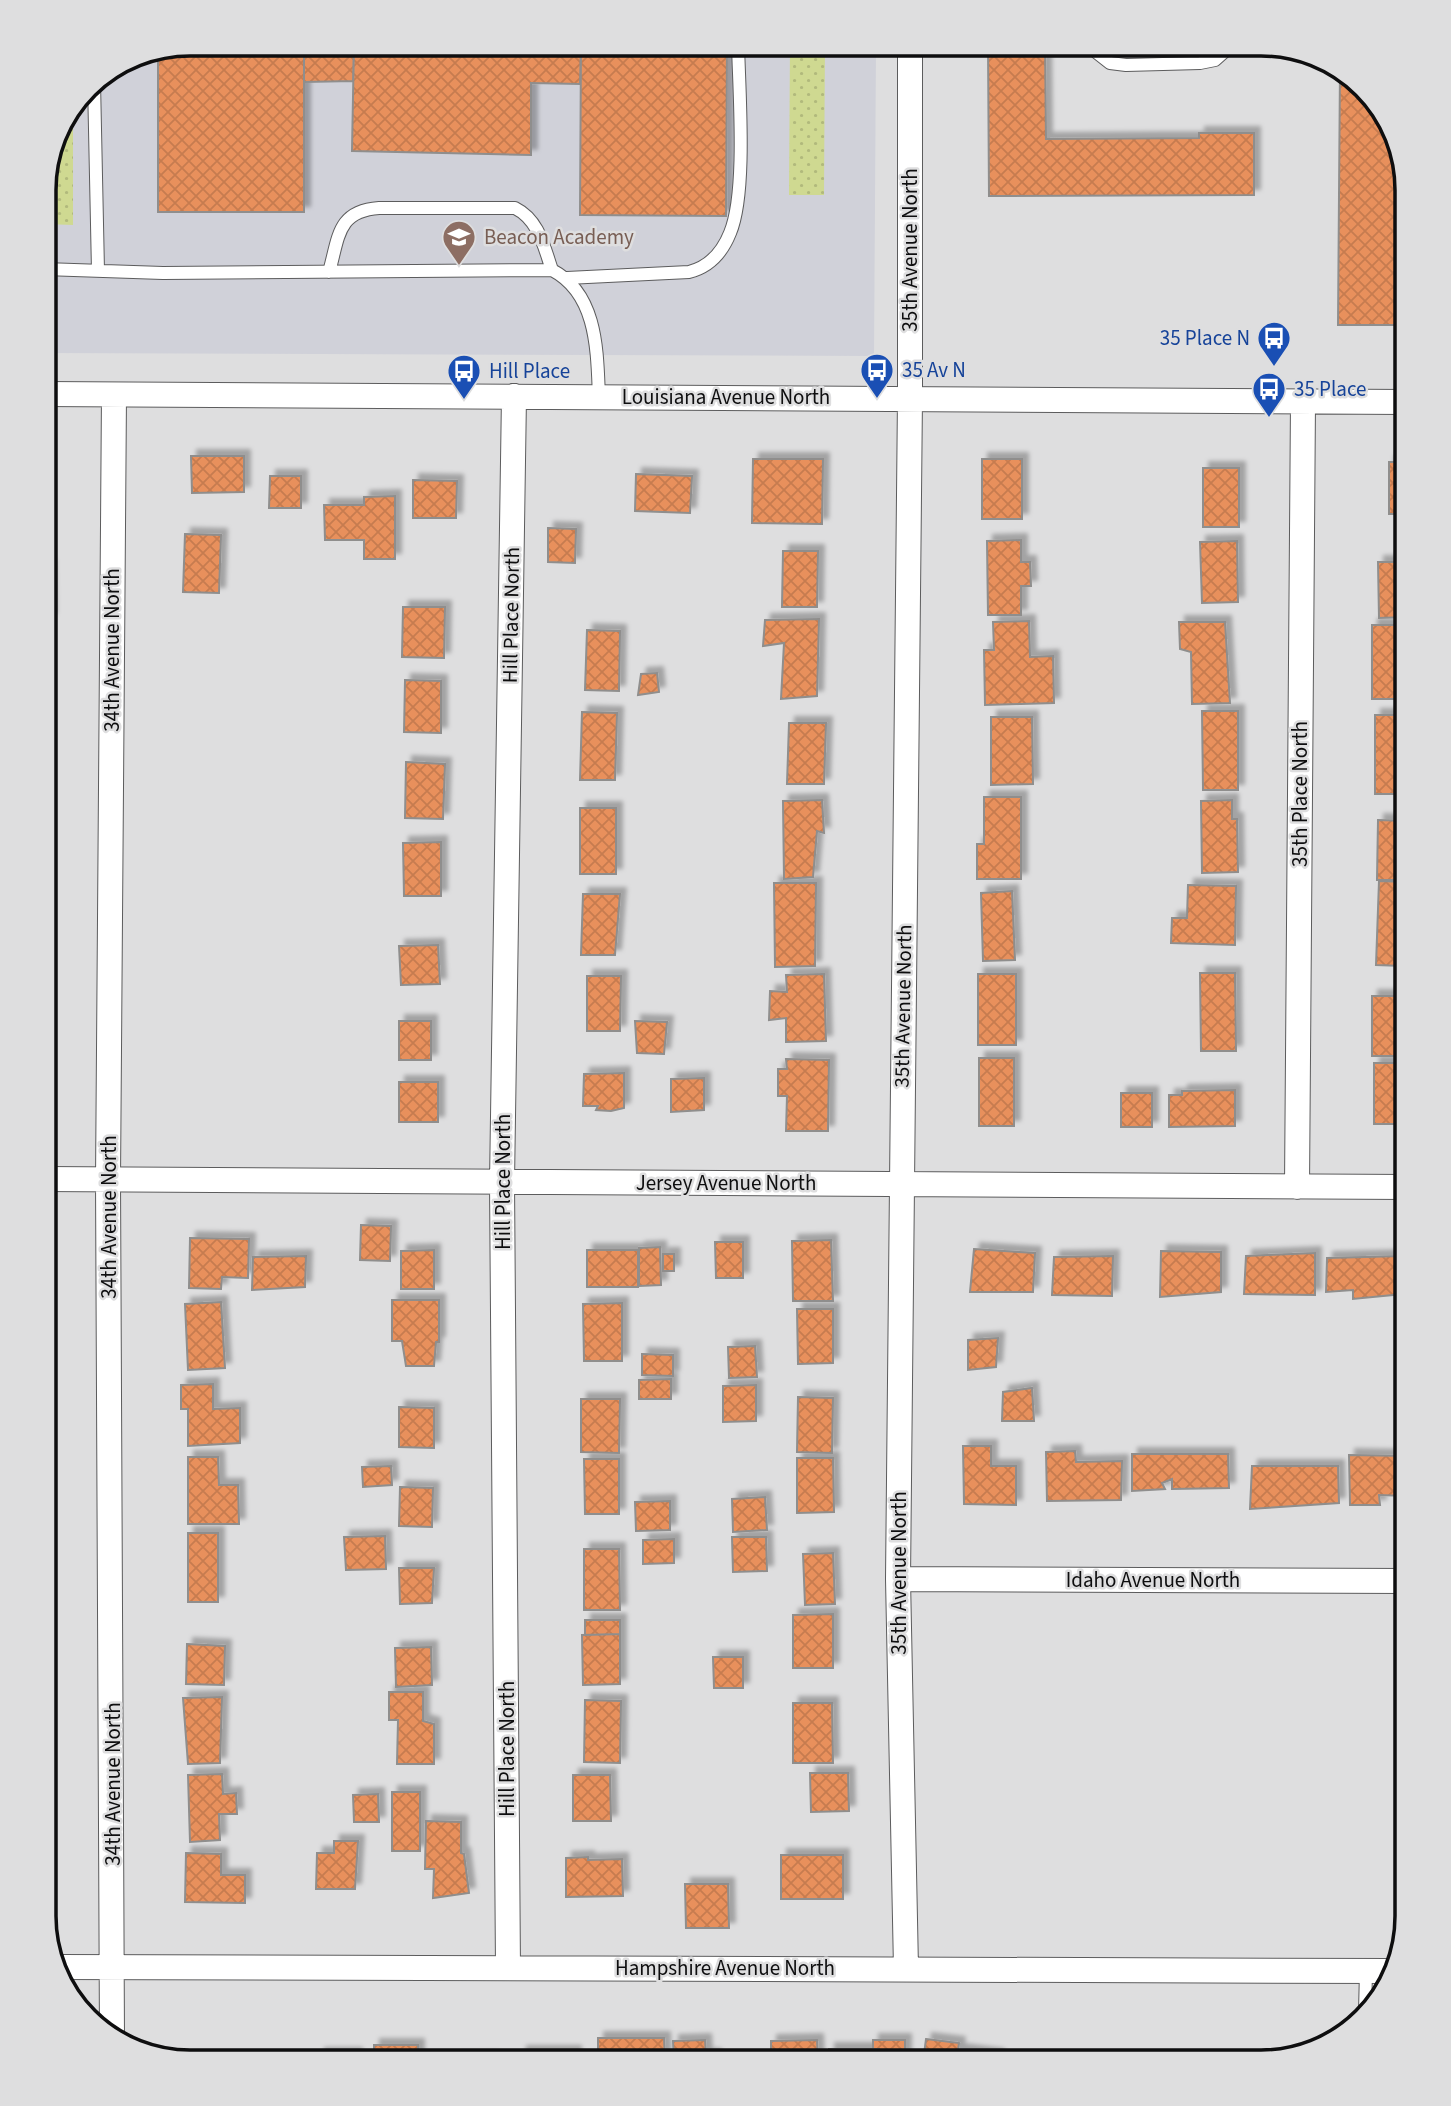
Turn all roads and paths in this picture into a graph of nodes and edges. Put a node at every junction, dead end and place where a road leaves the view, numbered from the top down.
1 (738, 56) edge
2 (910, 56) edge
3 (1101, 56) edge
4 (1220, 56) edge
5 (94, 96) edge
6 (56, 269) edge
7 (552, 270) junction
8 (98, 271) junction
9 (330, 272) junction
10 (567, 278) junction
11 (56, 394) edge
12 (114, 395) junction
13 (514, 396) junction
14 (599, 397) junction
15 (910, 397) junction
16 (1303, 402) junction
17 (1395, 402) edge
18 (56, 1179) edge
19 (108, 1180) junction
20 (502, 1182) junction
21 (901, 1184) junction
22 (1297, 1187) junction
23 (1395, 1187) edge
24 (898, 1579) junction
25 (1395, 1581) edge
26 (66, 1967) edge
27 (114, 1967) junction
28 (508, 1968) junction
29 (906, 1968) junction
30 (1366, 1971) junction
31 (1383, 1971) edge
32 (1365, 2000) edge
33 (112, 2024) edge

1 - 10 lane
2 - 15 street, 35th Avenue North
3 - 4 lane
5 - 8 lane
6 - 8 lane
7 - 9 lane
7 - 9 lane
7 - 10 lane
8 - 9 lane
10 - 14 lane
11 - 12 street, Louisiana Avenue North
12 - 13 street, Louisiana Avenue North
12 - 19 street, 34th Avenue North
13 - 14 street, Louisiana Avenue North
13 - 20 street, Hill Place North
14 - 15 street, Louisiana Avenue North
15 - 16 street, Louisiana Avenue North
15 - 21 street, 35th Avenue North
16 - 17 street, Louisiana Avenue North
16 - 22 street, 35th Place North
18 - 19 street, Jersey Avenue North
19 - 20 street, Jersey Avenue North
19 - 27 street, 34th Avenue North
20 - 21 street, Jersey Avenue North
20 - 28 street, Hill Place North
21 - 22 street, Jersey Avenue North
21 - 24 street, 35th Avenue North
22 - 23 street, Jersey Avenue North
24 - 25 street, Idaho Avenue North
24 - 29 street, 35th Avenue North
26 - 27 street, Hampshire Avenue North
27 - 28 street, Hampshire Avenue North
27 - 33 street, 34th Avenue North
28 - 29 street, Hampshire Avenue North
29 - 30 street, Hampshire Avenue North
30 - 31 street, Hampshire Avenue North
30 - 32 lane

